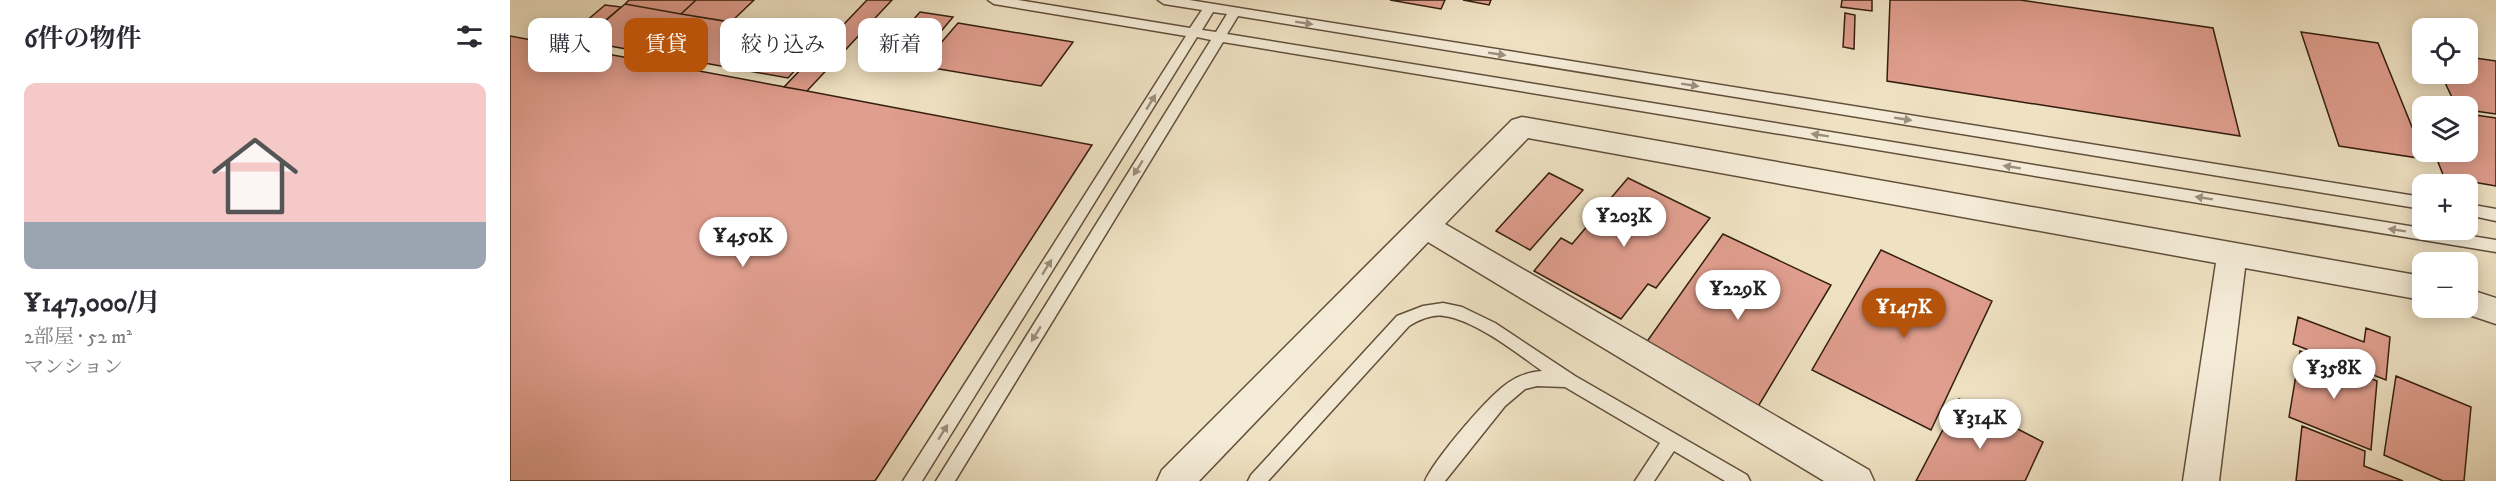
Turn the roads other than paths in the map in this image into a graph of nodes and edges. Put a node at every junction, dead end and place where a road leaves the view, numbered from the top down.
1 (994, 0) edge
2 (1164, 0) edge
3 (1210, 7) junction
4 (1235, 11) junction
5 (1194, 33) junction
6 (1219, 37) junction
7 (2412, 201) edge
8 (2478, 212) edge
9 (2496, 215) edge
10 (1426, 227) junction
11 (2496, 246) edge
12 (2232, 255) junction
13 (2412, 286) edge
14 (2478, 305) edge
15 (2496, 311) edge
16 (1569, 381) junction
17 (1672, 439) junction
18 (912, 481) edge
19 (945, 481) edge
20 (1175, 481) edge
21 (1257, 481) edge
22 (1434, 481) edge
23 (1644, 481) edge
24 (1741, 481) edge
25 (1856, 481) edge
26 (2201, 481) edge

1 - 5 lane
2 - 3 lane
3 - 4 lane
3 - 5 lane
4 - 6 lane
4 -> 7 lane
5 - 6 lane
18 -> 5 lane
11 -> 6 lane
6 -> 19 lane
8 - 9 lane
10 - 12 street
10 - 20 street
10 - 25 street
12 - 13 street
12 - 26 street
14 - 15 street
16 - 17 lane
16 - 21 lane
16 - 22 lane
17 - 23 lane
17 - 24 lane

